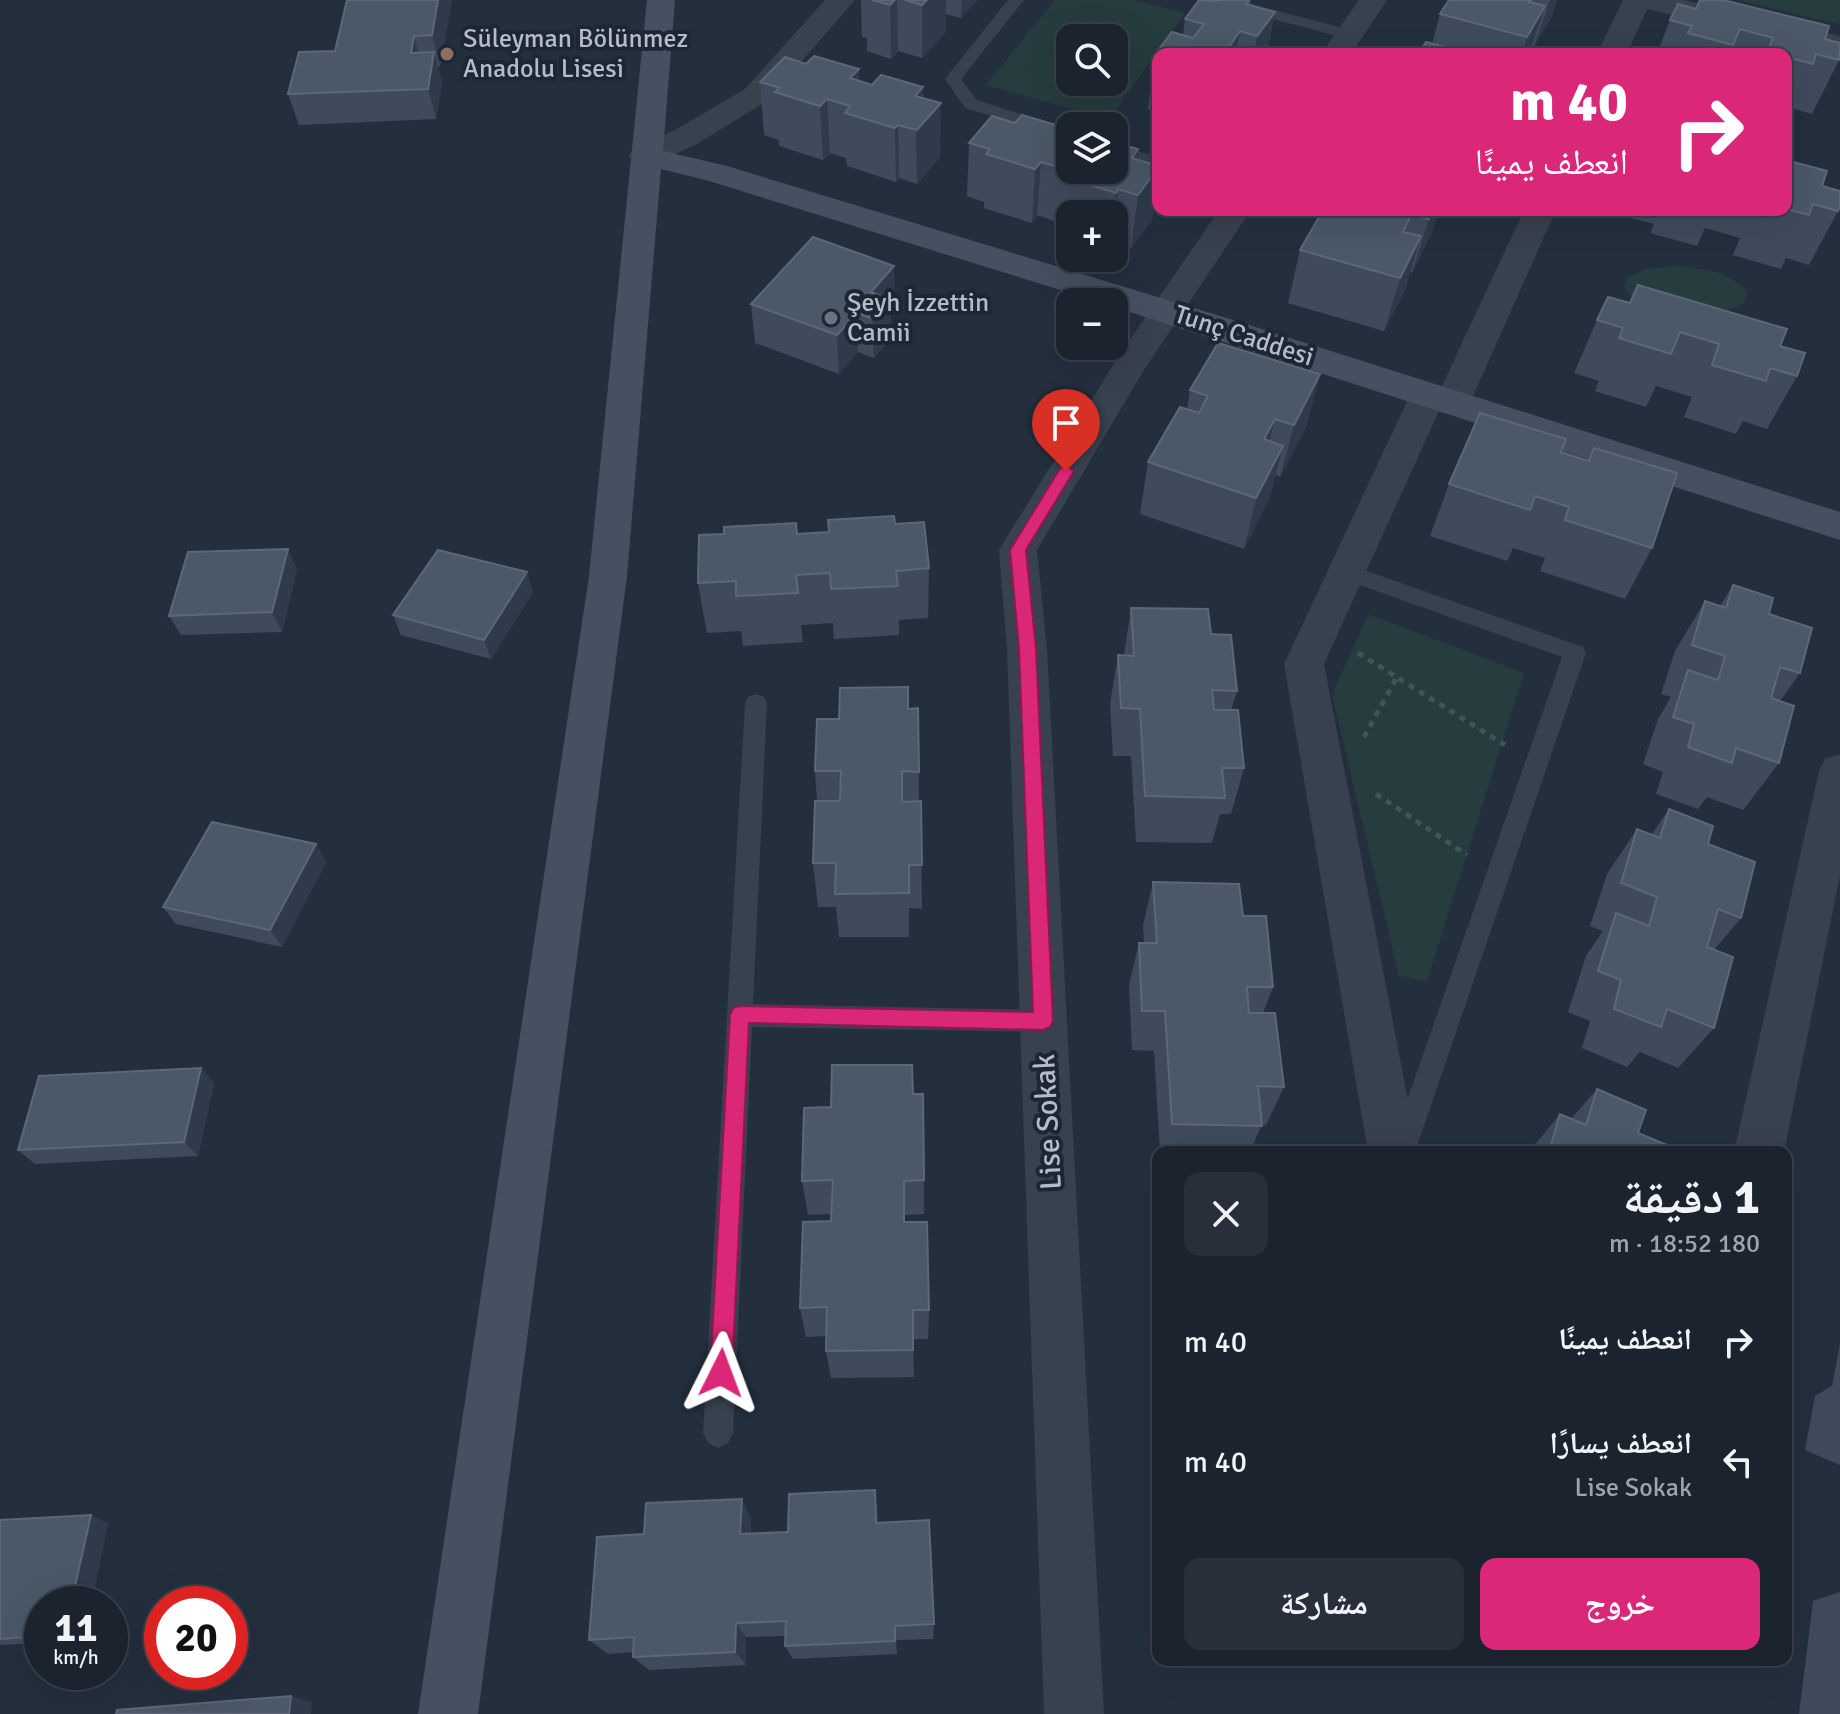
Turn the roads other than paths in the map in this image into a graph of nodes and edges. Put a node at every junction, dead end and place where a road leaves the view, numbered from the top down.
1 (661, 0) edge
2 (841, 0) edge
3 (1016, 0) edge
4 (1217, 0) edge
5 (1373, 0) edge
6 (1637, 0) edge
7 (1647, 0) edge
8 (1342, 44) edge
9 (1840, 45) edge
10 (1615, 48) edge
11 (1056, 131) edge
12 (1128, 153) edge
13 (645, 156) junction
14 (1152, 161) edge
15 (1231, 216) edge
16 (1537, 216) edge
17 (1167, 312) junction
18 (1440, 399) junction
19 (1840, 526) edge
20 (1347, 572) junction
21 (756, 703) dead end
22 (1840, 771) edge
23 (740, 1015) junction
24 (1043, 1021) junction
25 (1392, 1146) edge
26 (1404, 1146) edge
27 (1760, 1146) edge
28 (718, 1433) dead end
29 (448, 1714) edge
30 (1074, 1714) edge

1 - 13 street
2 - 13 street
3 - 11 lane
4 - 8 lane
5 - 8 street
6 - 10 street
7 - 9 street
12 - 14 lane
13 - 17 street, Tunç Caddesi
13 - 29 street
15 - 17 street, Lise Sokak
16 - 18 street
17 - 18 street, Tunç Caddesi
17 - 24 street, Lise Sokak
18 - 19 street, Tunç Caddesi
18 - 20 street
20 - 25 street
20 - 26 lane
21 - 23 lane
22 - 27 street
23 - 24 lane
23 - 28 lane
24 - 30 street, Lise Sokak

